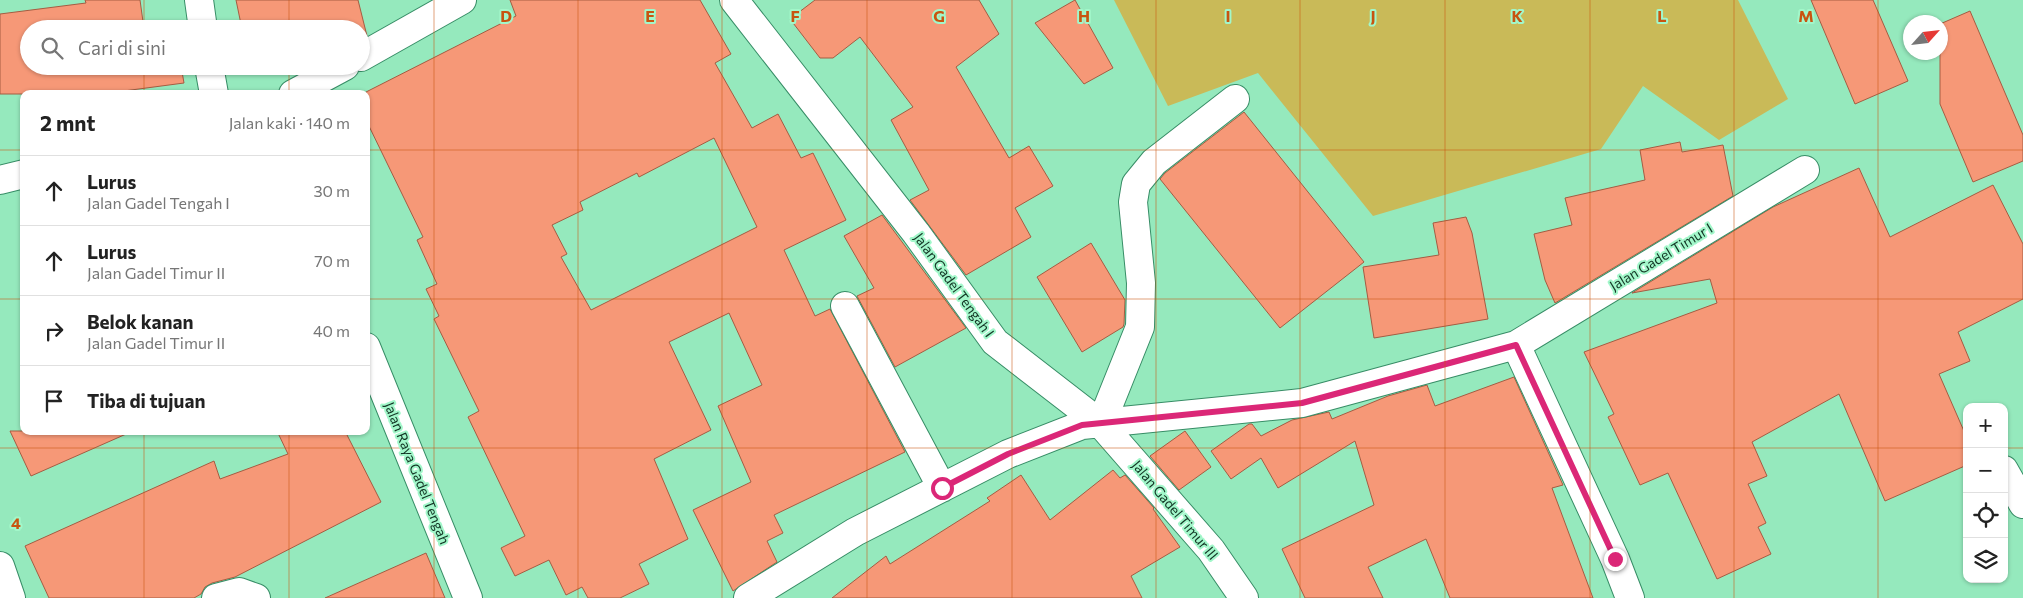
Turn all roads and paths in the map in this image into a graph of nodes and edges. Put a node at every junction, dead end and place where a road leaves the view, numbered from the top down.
1 (199, 0) edge
2 (462, 0) edge
3 (737, 2) edge
4 (202, 20) edge
5 (370, 52) edge
6 (211, 75) edge
7 (328, 75) edge
8 (213, 90) edge
9 (300, 90) edge
10 (1235, 99) dead end
11 (1805, 170) dead end
12 (20, 175) edge
13 (0, 180) edge
14 (844, 306) dead end
15 (1516, 345) junction
16 (370, 357) edge
17 (1101, 424) junction
18 (2008, 477) edge
19 (942, 488) junction
20 (2023, 504) edge
21 (0, 566) edge
22 (11, 598) edge
23 (216, 598) edge
24 (256, 598) edge
25 (468, 598) edge
26 (748, 598) edge
27 (1244, 598) edge
28 (1630, 598) edge

1 - 4 street
2 - 5 street
3 - 17 street, Jalan Gadel Tengah I
6 - 8 street
7 - 9 street
10 - 17 street
11 - 15 street, Jalan Gadel Timur I
12 - 13 street
14 - 19 street
15 - 17 street, Jalan Gadel Timur I
15 - 28 street
16 - 25 street, Jalan Raya Gadel Tengah
17 - 19 street
17 - 27 street, Jalan Gadel Timur III
18 - 20 street
19 - 26 street
21 - 22 street
23 - 24 street

